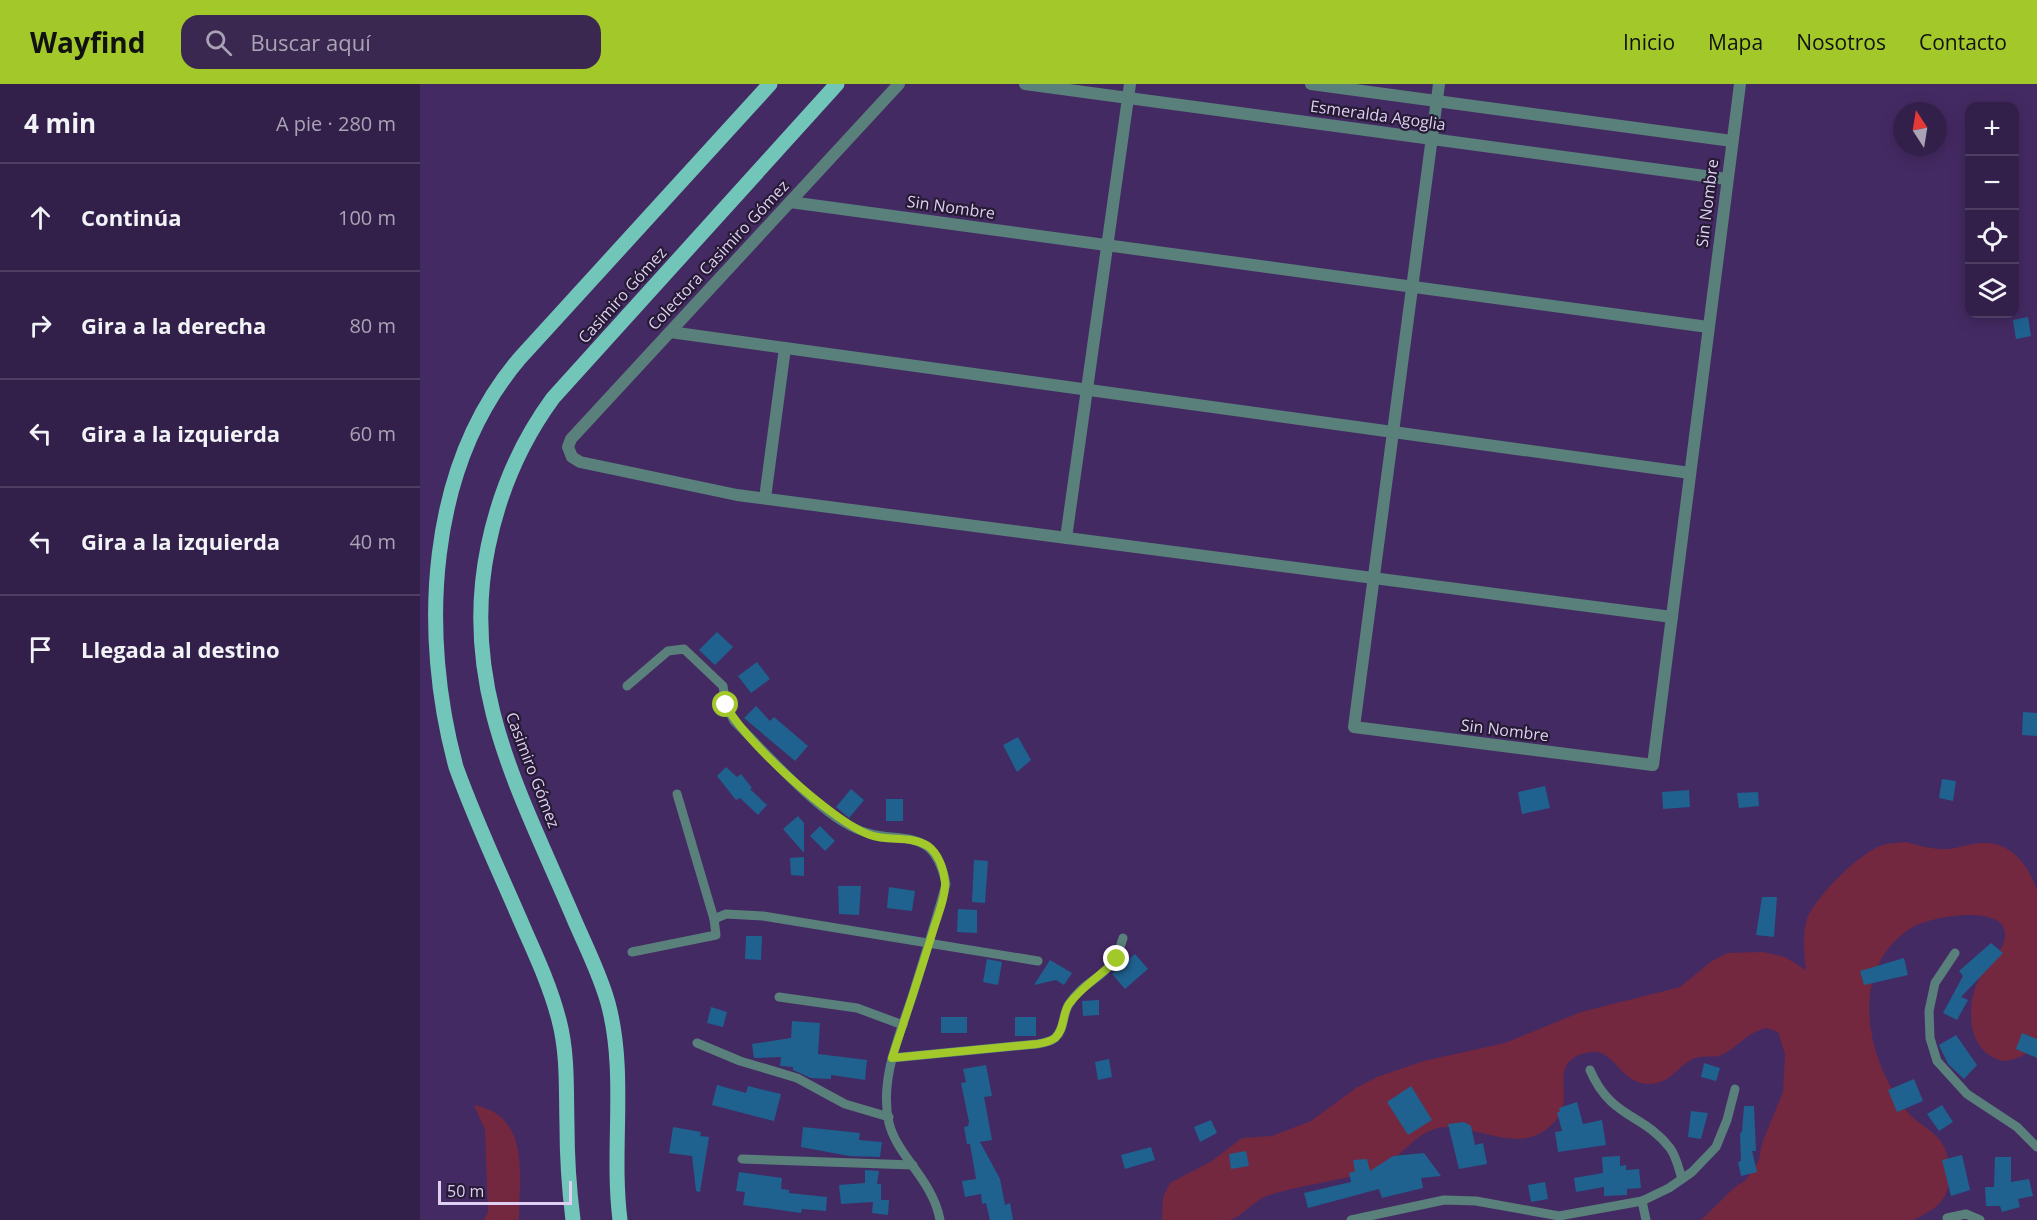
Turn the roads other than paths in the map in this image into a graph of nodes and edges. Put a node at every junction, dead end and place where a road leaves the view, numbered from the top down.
1 (770, 84) edge
2 (837, 84) edge
3 (899, 84) edge
4 (1025, 84) edge
5 (1130, 84) edge
6 (1311, 84) edge
7 (1439, 84) edge
8 (1740, 84) edge
9 (1128, 98) junction
10 (1437, 101) junction
11 (1432, 139) junction
12 (1732, 141) junction
13 (1727, 179) junction
14 (790, 202) junction
15 (1107, 245) junction
16 (1412, 287) junction
17 (1708, 327) junction
18 (670, 332) junction
19 (785, 348) junction
20 (1087, 389) junction
21 (1393, 432) junction
22 (1690, 473) junction
23 (765, 498) junction
24 (1066, 538) junction
25 (1374, 578) junction
26 (1672, 617) junction
27 (627, 686) dead end
28 (677, 794) dead end
29 (714, 919) junction
30 (1123, 938) dead end
31 (928, 945) junction
32 (632, 952) dead end
33 (1955, 953) dead end
34 (1038, 961) dead end
35 (779, 997) dead end
36 (903, 1025) junction
37 (697, 1043) dead end
38 (892, 1058) junction
39 (1590, 1070) dead end
40 (1735, 1089) dead end
41 (889, 1117) junction
42 (2037, 1147) edge
43 (742, 1159) dead end
44 (913, 1165) junction
45 (1682, 1179) junction
46 (1642, 1201) junction
47 (1559, 1218) edge
48 (1947, 1218) dead end
49 (573, 1220) edge
50 (620, 1220) edge
51 (940, 1220) edge
52 (1351, 1220) edge
53 (1646, 1220) edge
54 (1980, 1220) edge

1 - 49 main road, Casimiro Gómez
2 - 50 main road, Casimiro Gómez
3 - 14 street, Colectora Casimiro Gómez
4 - 9 street, Esmeralda Agoglia
5 - 9 street
6 - 10 street, Esmeralda Agoglia
7 - 10 street, Sin Nombre
8 - 12 street, Sin Nombre
9 - 11 street, Esmeralda Agoglia
9 - 15 street
10 - 11 street, Sin Nombre
10 - 12 street, Esmeralda Agoglia
11 - 13 street, Esmeralda Agoglia
11 - 16 street, Sin Nombre
12 - 13 street, Sin Nombre
13 - 17 street, Sin Nombre
14 - 15 street, Sin Nombre
14 - 18 street, Colectora Casimiro Gómez
15 - 16 street, Sin Nombre
15 - 20 street
16 - 17 street, Sin Nombre
16 - 21 street, Sin Nombre
17 - 22 street, Sin Nombre
18 - 19 street
18 - 23 street, Colectora Casimiro Gómez
19 - 20 street
19 - 23 street
20 - 21 street
20 - 24 street
21 - 22 street
21 - 25 street, Sin Nombre
22 - 26 street, Sin Nombre
23 - 24 street
24 - 25 street
25 - 26 street
25 - 26 street, Sin Nombre
27 - 31 lane
28 - 29 lane
29 - 31 lane
29 - 32 lane
30 - 38 lane
31 - 34 lane
31 - 36 lane
33 - 42 lane
35 - 36 lane
36 - 38 lane
37 - 41 lane
38 - 41 lane
39 - 45 lane
40 - 45 lane
41 - 44 lane
43 - 44 lane
44 - 51 lane
45 - 46 lane
46 - 47 lane
46 - 53 lane
47 - 52 lane
48 - 54 lane

